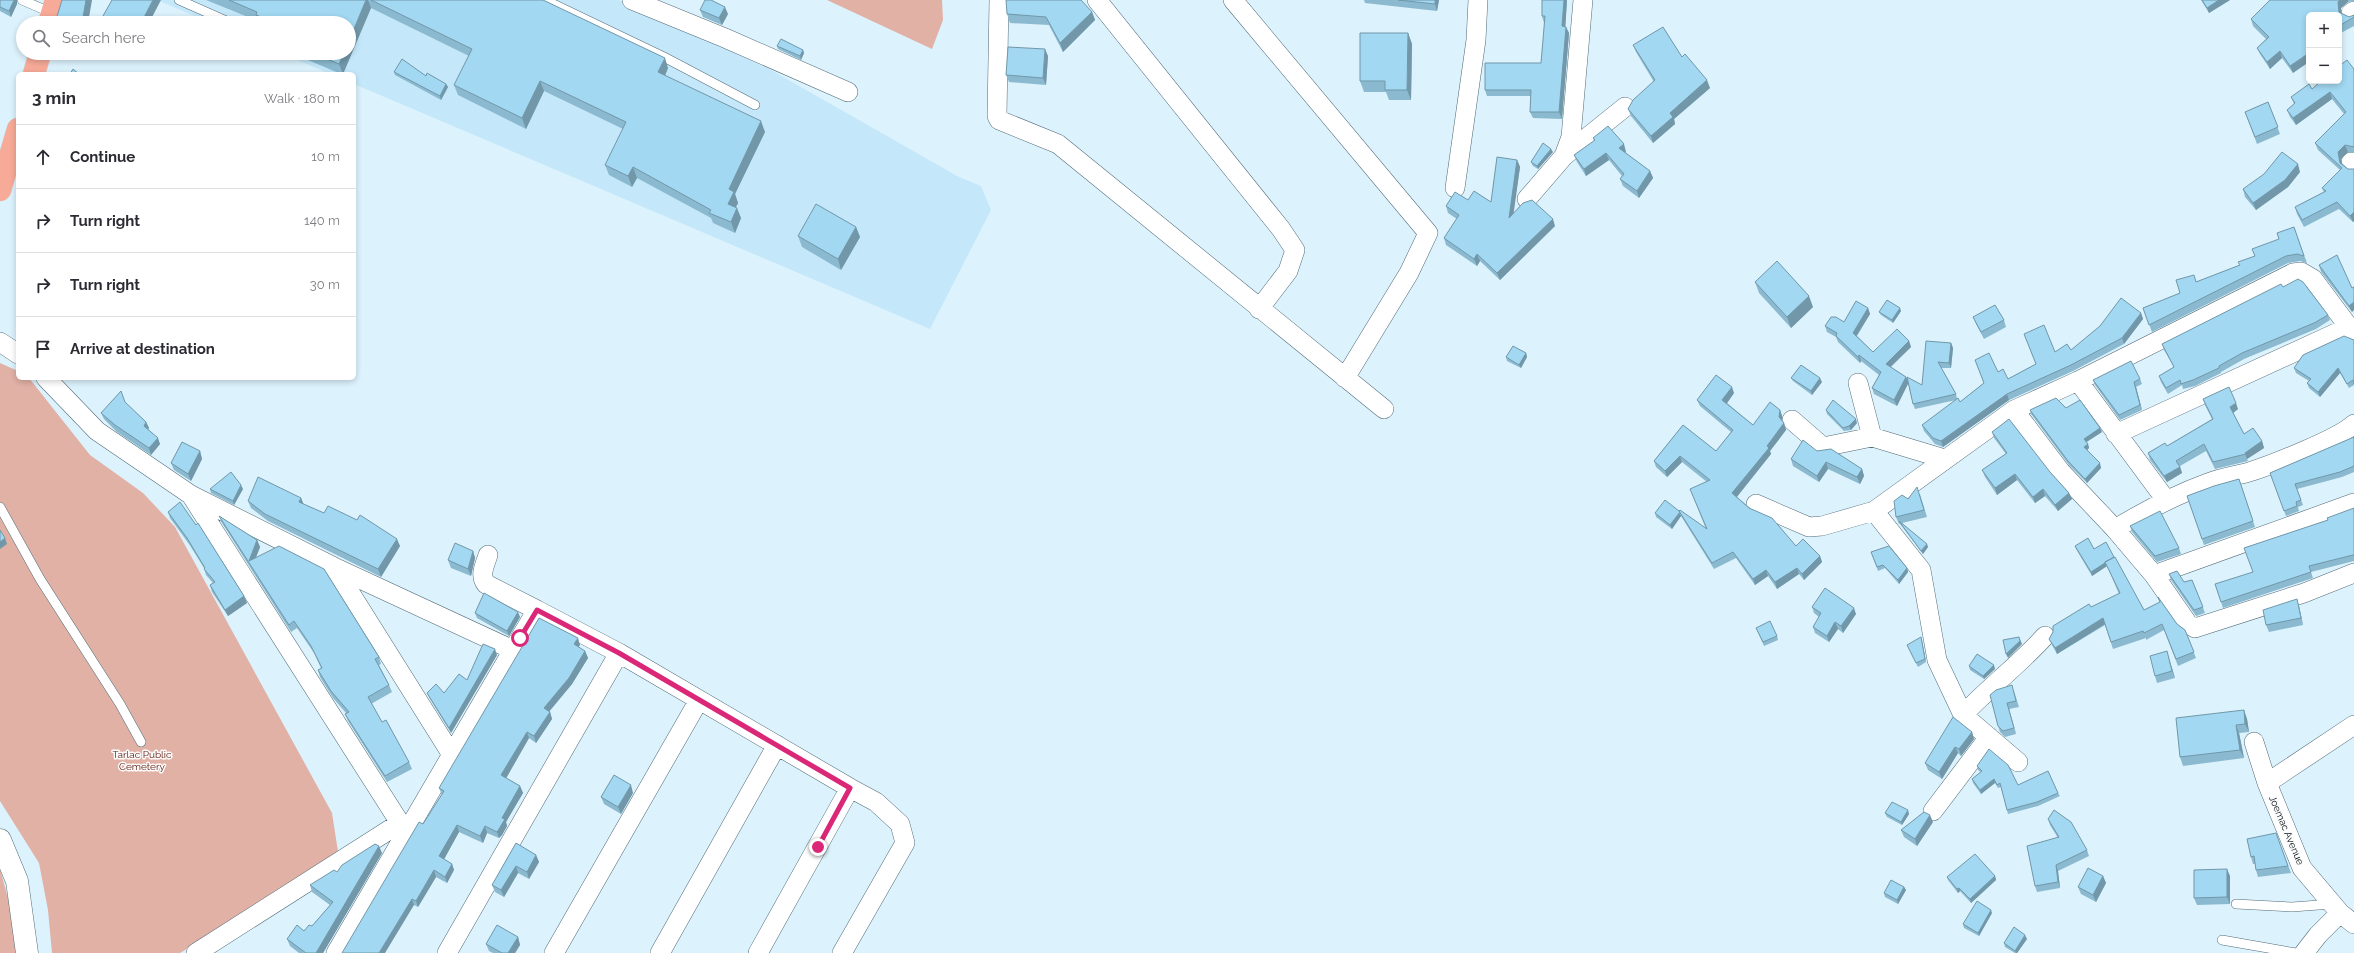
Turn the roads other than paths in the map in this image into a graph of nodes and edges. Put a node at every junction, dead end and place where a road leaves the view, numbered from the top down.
1 (22, 0) edge
2 (179, 0) edge
3 (545, 0) edge
4 (632, 0) edge
5 (999, 0) edge
6 (1098, 0) edge
7 (1233, 0) edge
8 (1478, 0) edge
9 (1582, 0) edge
10 (52, 12) edge
11 (215, 16) edge
12 (38, 60) edge
13 (35, 72) edge
14 (848, 92) dead end
15 (755, 105) dead end
16 (1625, 107) dead end
17 (16, 136) edge
18 (1564, 156) junction
19 (1455, 188) dead end
20 (0, 190) edge
21 (1527, 199) dead end
22 (1259, 309) junction
23 (2352, 331) edge
24 (0, 342) edge
25 (16, 353) edge
26 (1345, 378) junction
27 (48, 380) edge
28 (2078, 381) junction
29 (1858, 383) dead end
30 (1384, 409) dead end
31 (2014, 410) junction
32 (1792, 420) dead end
33 (2352, 432) edge
34 (2116, 434) junction
35 (1872, 437) junction
36 (1945, 459) junction
37 (191, 494) junction
38 (2166, 500) junction
39 (2354, 503) edge
40 (1756, 504) dead end
41 (0, 507) edge
42 (1874, 510) junction
43 (2115, 529) junction
44 (488, 555) dead end
45 (334, 567) junction
46 (2354, 573) edge
47 (2154, 575) junction
48 (537, 610) junction
49 (2045, 636) dead end
50 (513, 650) junction
51 (619, 653) junction
52 (699, 700) junction
53 (1963, 714) junction
54 (2354, 725) edge
55 (1989, 737) junction
56 (141, 742) dead end
57 (2254, 742) dead end
58 (777, 745) junction
59 (452, 755) junction
60 (2018, 762) dead end
61 (2267, 783) junction
62 (850, 788) junction
63 (1933, 811) dead end
64 (404, 826) junction
65 (0, 840) edge
66 (2236, 904) dead end
67 (2342, 914) edge
68 (2222, 940) dead end
69 (200, 952) edge
70 (27, 953) edge
71 (336, 953) edge
72 (447, 953) edge
73 (554, 953) edge
74 (660, 953) edge
75 (758, 953) edge
76 (842, 953) edge
77 (2296, 953) edge
78 (2304, 953) edge

1 - 10 lane
2 - 11 lane
3 - 15 lane
4 - 14 street
5 - 22 street
6 - 22 street
7 - 26 street
8 - 19 street
9 - 18 street
12 - 13 highway
16 - 18 street
17 - 20 highway
18 - 21 street
22 - 26 street
23 - 28 street
23 - 34 street
24 - 25 street
26 - 30 street
27 - 37 street
28 - 31 street
28 - 34 street
29 - 35 street
31 - 36 street
31 - 43 street
32 - 35 street
33 - 38 street
34 - 38 street
35 - 36 street
36 - 42 street
37 - 45 street
37 - 64 street
38 - 43 street
39 - 47 street
40 - 42 street
41 - 56 lane
42 - 53 street
43 - 47 street
44 - 48 street
45 - 50 street
45 - 59 street
46 - 47 street
48 - 50 street
48 - 51 street
49 - 53 street
50 - 59 street
51 - 52 street
51 - 72 street
52 - 58 street
52 - 73 street
53 - 55 street
54 - 61 street
55 - 60 street
55 - 63 street
57 - 61 street, Joemac Avenue
58 - 62 street
58 - 74 street
59 - 64 street
61 - 67 street, Joemac Avenue
62 - 75 street
62 - 76 street
64 - 69 street
64 - 71 street
65 - 70 street
66 - 67 lane
67 - 78 street
68 - 77 lane

